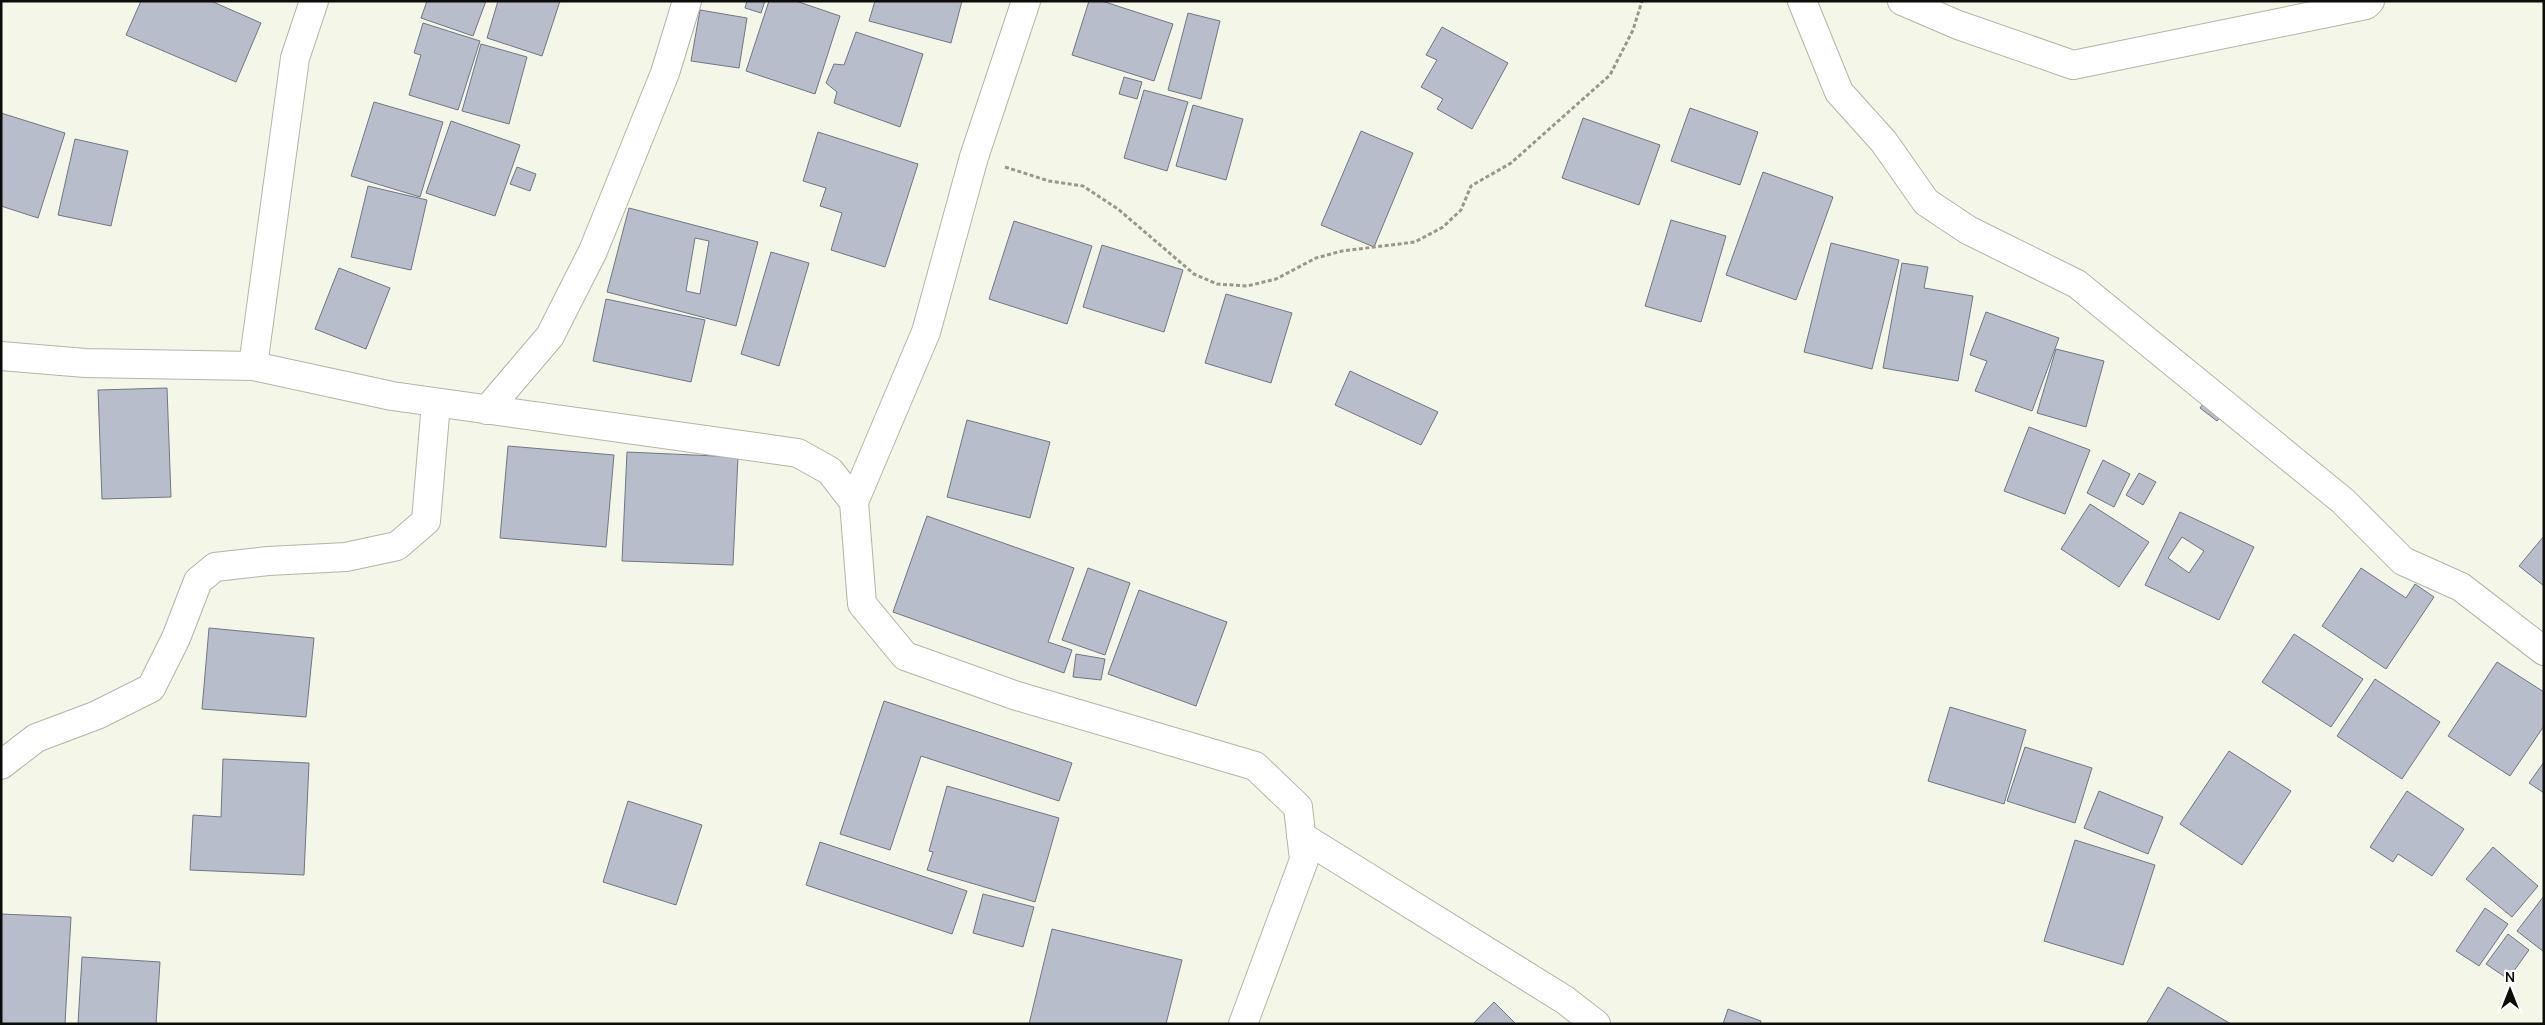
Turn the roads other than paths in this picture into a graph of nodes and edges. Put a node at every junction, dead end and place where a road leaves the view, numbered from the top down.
1 (314, 1) edge
2 (687, 1) edge
3 (1026, 1) edge
4 (1802, 1) edge
5 (1902, 1) edge
6 (2370, 1) edge
7 (1, 356) edge
8 (253, 366) junction
9 (436, 403) junction
10 (487, 410) junction
11 (854, 502) junction
12 (2544, 651) edge
13 (1, 765) edge
14 (1301, 836) junction
15 (1249, 1021) edge
16 (1596, 1024) edge

1 - 8 street
2 - 10 street
3 - 11 street
4 - 12 street
5 - 6 street
7 - 8 street
8 - 9 street
9 - 10 street
9 - 13 street
10 - 11 street
11 - 14 street
14 - 15 street
14 - 16 street

